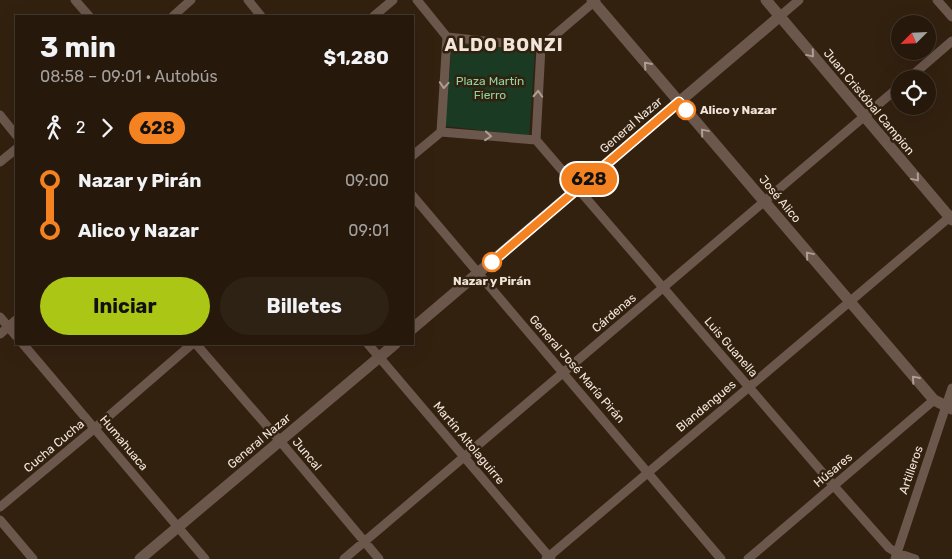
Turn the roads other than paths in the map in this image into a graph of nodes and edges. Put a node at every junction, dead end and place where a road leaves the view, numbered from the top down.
1 (75, 0) edge
2 (192, 0) edge
3 (248, 0) edge
4 (393, 0) edge
5 (417, 0) edge
6 (766, 0) edge
7 (799, 0) edge
8 (938, 0) edge
9 (594, 1) edge
10 (88, 15) edge
11 (173, 15) edge
12 (261, 15) edge
13 (375, 15) edge
14 (779, 17) junction
15 (952, 17) edge
16 (448, 37) junction
17 (952, 41) edge
18 (541, 47) junction
19 (918, 70) edge
20 (891, 94) edge
21 (679, 102) junction
22 (0, 115) edge
23 (864, 116) junction
24 (441, 132) junction
25 (15, 133) edge
26 (536, 140) junction
27 (15, 150) edge
28 (414, 154) edge
29 (0, 162) edge
30 (577, 189) junction
31 (414, 197) edge
32 (764, 202) junction
33 (951, 218) edge
34 (478, 273) junction
35 (663, 288) junction
36 (848, 302) junction
37 (0, 316) edge
38 (15, 321) edge
39 (8, 327) junction
40 (414, 327) edge
41 (0, 334) edge
42 (15, 335) edge
43 (24, 345) edge
44 (193, 345) edge
45 (195, 345) edge
46 (369, 345) edge
47 (394, 345) edge
48 (379, 357) junction
49 (563, 372) junction
50 (748, 387) junction
51 (952, 388) edge
52 (934, 400) junction
53 (949, 408) edge
54 (95, 428) junction
55 (280, 441) junction
56 (464, 457) junction
57 (648, 472) junction
58 (834, 486) junction
59 (0, 508) edge
60 (0, 520) edge
61 (178, 526) junction
62 (364, 542) junction
63 (896, 556) edge
64 (549, 558) edge
65 (33, 559) edge
66 (140, 559) edge
67 (205, 559) edge
68 (344, 559) edge
69 (379, 559) edge
70 (721, 559) edge
71 (748, 559) edge
72 (915, 559) edge

1 - 10 street
2 - 11 street
3 - 12 street
4 - 13 street
5 - 16 street
6 - 14 street, Juan Cristóbal Campion
7 - 14 street, General Nazar
8 - 15 street
9 - 18 street
21 -> 9 street, José Alico
14 - 21 street, General Nazar
14 -> 23 street, Juan Cristóbal Campion
16 - 18 street
16 -> 24 street
17 - 19 street
26 -> 18 street
20 - 23 street, Cárdenas
21 - 30 street, General Nazar
32 -> 21 street, José Alico
22 - 25 street
23 - 32 street, Cárdenas
23 -> 33 street, Juan Cristóbal Campion
24 -> 26 street
24 - 28 street
26 - 30 street, Luis Guanella
27 - 29 street
30 - 34 street, General Nazar
30 - 35 street, Luis Guanella
31 - 34 street, General José María Pirán
32 - 35 street, Cárdenas
36 -> 32 street, José Alico
33 - 36 street, Blandengues
34 - 40 street, General Nazar
34 - 49 street, General José María Pirán
35 - 49 street, Cárdenas
35 - 50 street, Luis Guanella
36 - 50 street, Blandengues
52 -> 36 street, José Alico
37 - 39 street
38 - 39 street
39 - 41 street
39 - 42 street
43 - 54 street, Humahuaca
44 - 54 street, Cucha Cucha
45 - 55 street, Juncal
46 - 48 street, Martín Altolaguirre
47 - 48 street, General Nazar
48 - 55 street, General Nazar
48 - 56 street, Martín Altolaguirre
49 - 56 street, Cárdenas
49 - 57 street, General José María Pirán
50 - 57 street, Blandengues
50 - 58 street, Luis Guanella
51 - 53 street, Artilleros
52 - 53 street, José Alico
52 - 58 street, Húsares
53 - 63 street, Artilleros
54 - 59 street, Cucha Cucha
54 - 61 street, Humahuaca
55 - 61 street, General Nazar
55 - 62 street, Juncal
56 - 62 street, Cárdenas
56 - 64 street, Martín Altolaguirre
57 - 64 street, Blandengues
57 - 70 street, General José María Pirán
58 - 63 street, Luis Guanella
58 - 71 street, Húsares
60 - 65 street
61 - 66 street, General Nazar
61 - 67 street, Humahuaca
62 - 68 street, Cárdenas
62 - 69 street, Juncal
63 - 72 street, Luis Guanella

